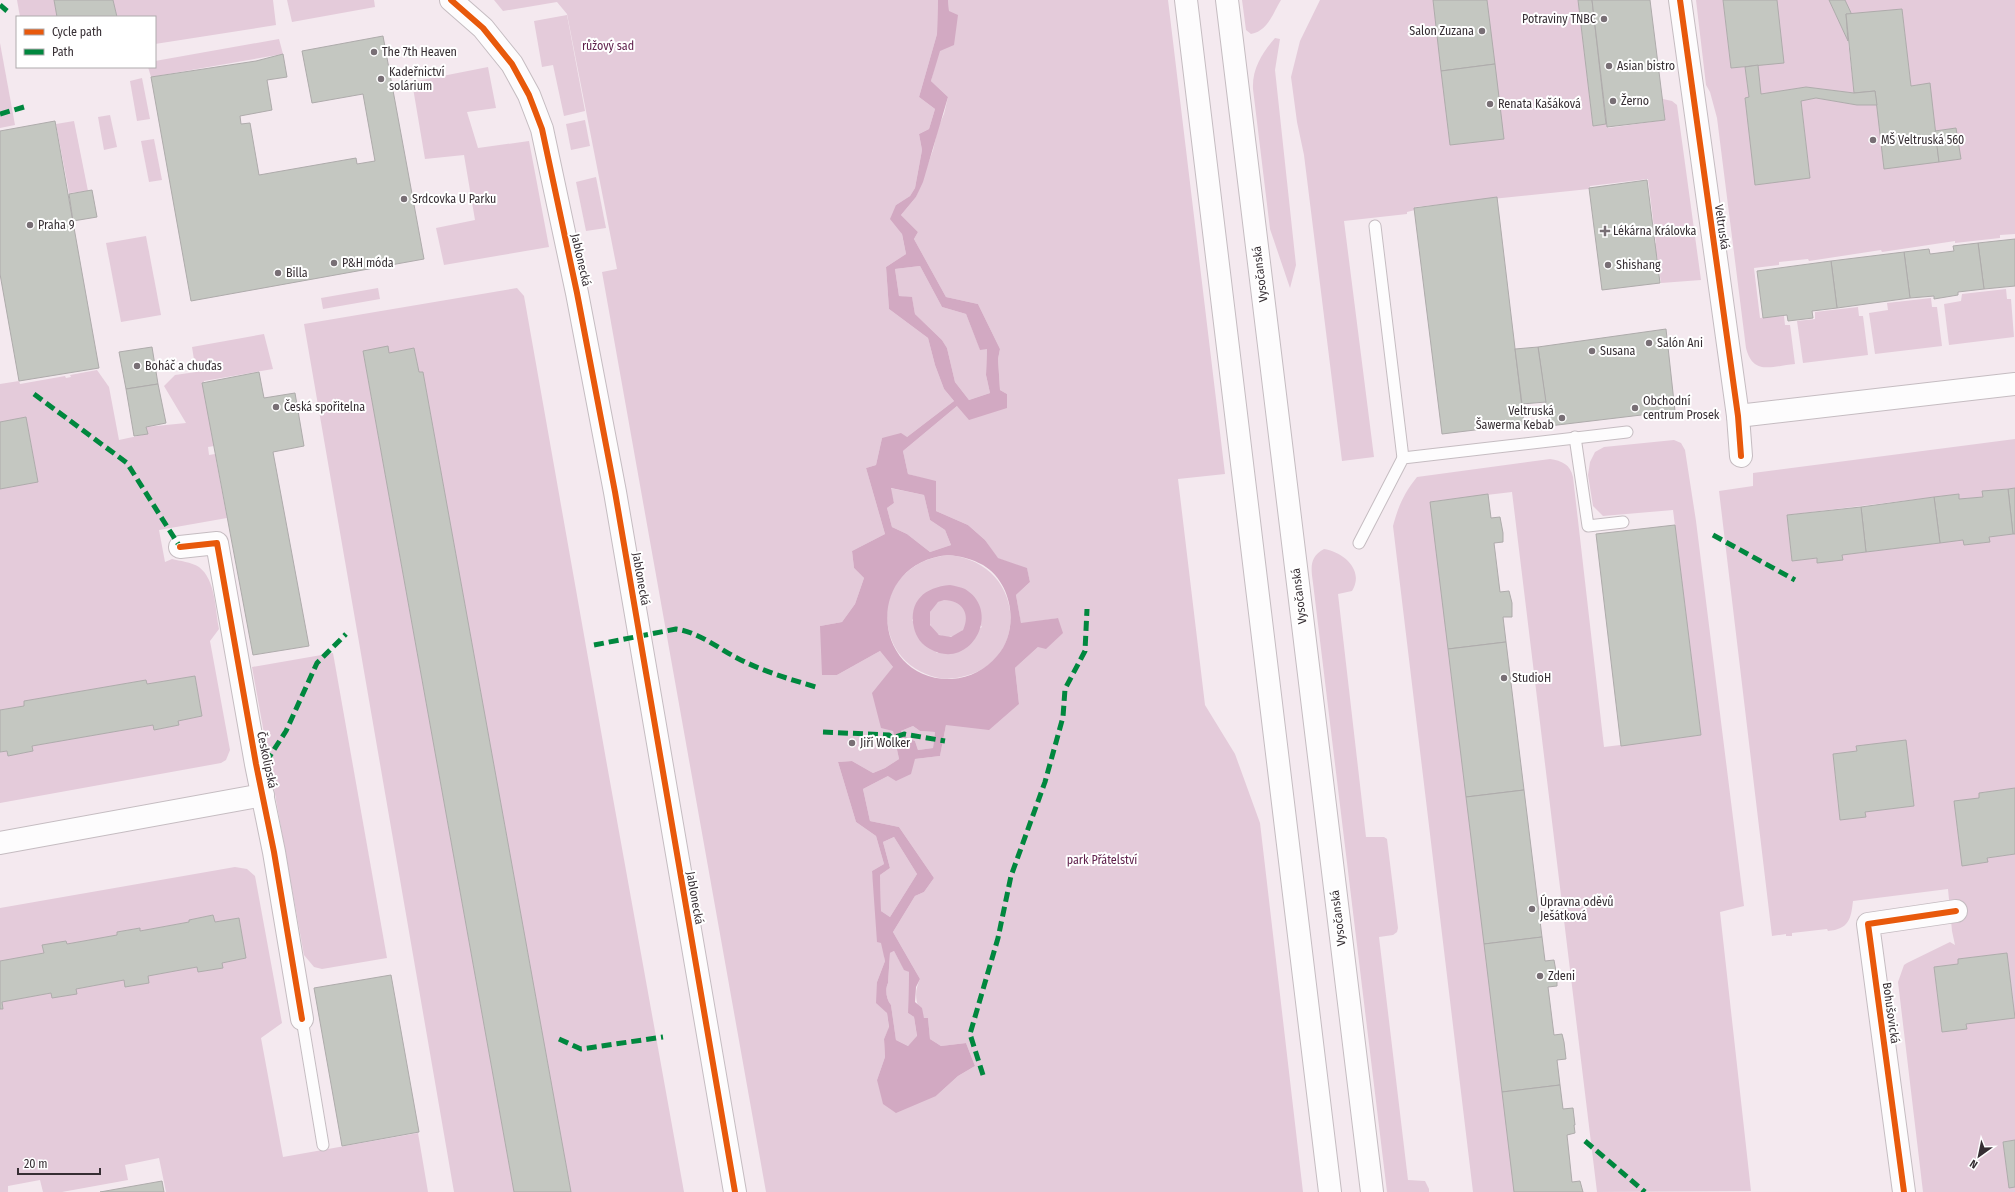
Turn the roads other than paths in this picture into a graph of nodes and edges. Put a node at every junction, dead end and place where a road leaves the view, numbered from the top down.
1 (451, 0) edge
2 (1186, 0) edge
3 (1227, 0) edge
4 (1680, 0) edge
5 (1375, 226) dead end
6 (2015, 384) edge
7 (1738, 416) junction
8 (1627, 432) dead end
9 (1575, 437) junction
10 (1741, 456) dead end
11 (1403, 458) junction
12 (1623, 522) dead end
13 (1359, 543) dead end
14 (180, 547) dead end
15 (263, 795) junction
16 (0, 844) edge
17 (1956, 912) dead end
18 (302, 1019) joint
19 (323, 1145) dead end
20 (735, 1192) edge
21 (1330, 1192) edge
22 (1372, 1192) edge
23 (1904, 1192) edge

1 - 20 street, Jablonecká
2 - 21 street
3 - 22 street, Vysočanská
4 - 7 street, Veltruská
5 - 11 lane
6 - 7 street
7 - 10 street, Veltruská
8 - 9 lane
9 - 11 lane
9 - 12 lane
11 - 13 lane
14 - 15 street, Českolipská
15 - 16 street, Českolipská
15 - 18 street, Českolipská
17 - 23 street, Bohušovická
18 - 19 lane

